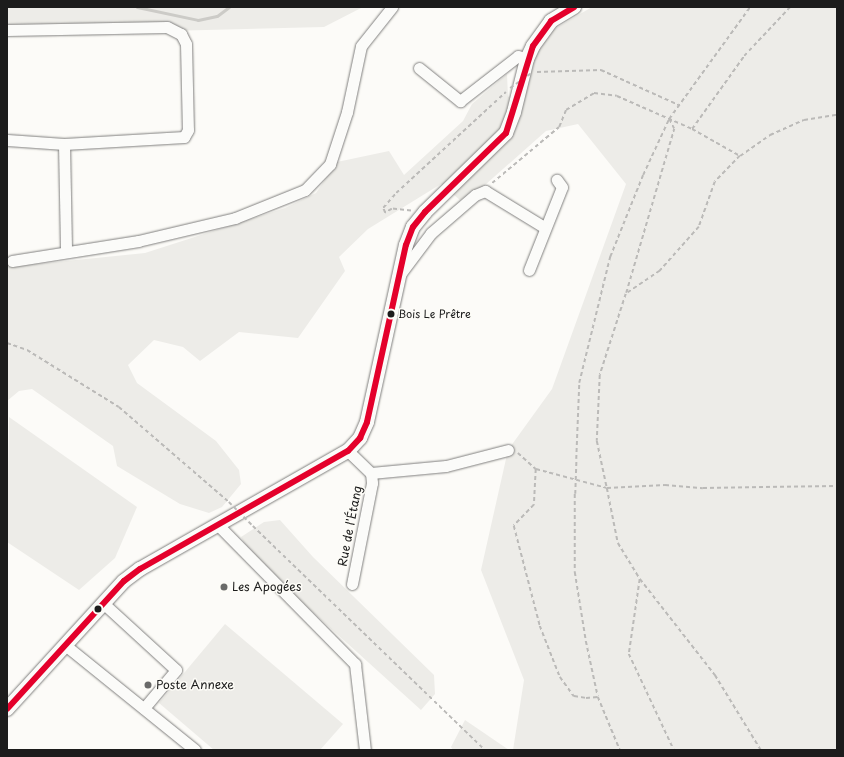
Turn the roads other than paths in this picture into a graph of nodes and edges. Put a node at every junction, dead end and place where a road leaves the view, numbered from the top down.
1 (392, 7) edge
2 (574, 7) edge
3 (7, 30) edge
4 (527, 59) junction
5 (419, 68) dead end
6 (7, 140) edge
7 (64, 144) junction
8 (557, 180) dead end
9 (544, 227) junction
10 (66, 252) junction
11 (12, 261) dead end
12 (529, 270) dead end
13 (399, 276) junction
14 (508, 450) road end
15 (348, 451) junction
16 (371, 473) junction
17 (219, 526) junction
18 (352, 584) dead end
19 (103, 603) junction
20 (65, 645) junction
21 (144, 708) junction
22 (7, 709) edge
23 (366, 748) edge
24 (195, 750) edge

1 - 10 street
2 - 4 main road
3 - 7 street
4 - 5 street
4 - 13 main road
6 - 7 street
7 - 10 street
8 - 9 street
9 - 12 street
9 - 13 street
10 - 11 street
13 - 15 main road
14 - 16 street, Rue de l'Étang
15 - 16 street, Rue de l'Étang
15 - 17 main road
16 - 18 street, Rue de l'Étang
17 - 19 main road
17 - 23 street
19 - 20 main road
19 - 21 street
20 - 21 street
20 - 22 main road
21 - 24 street

